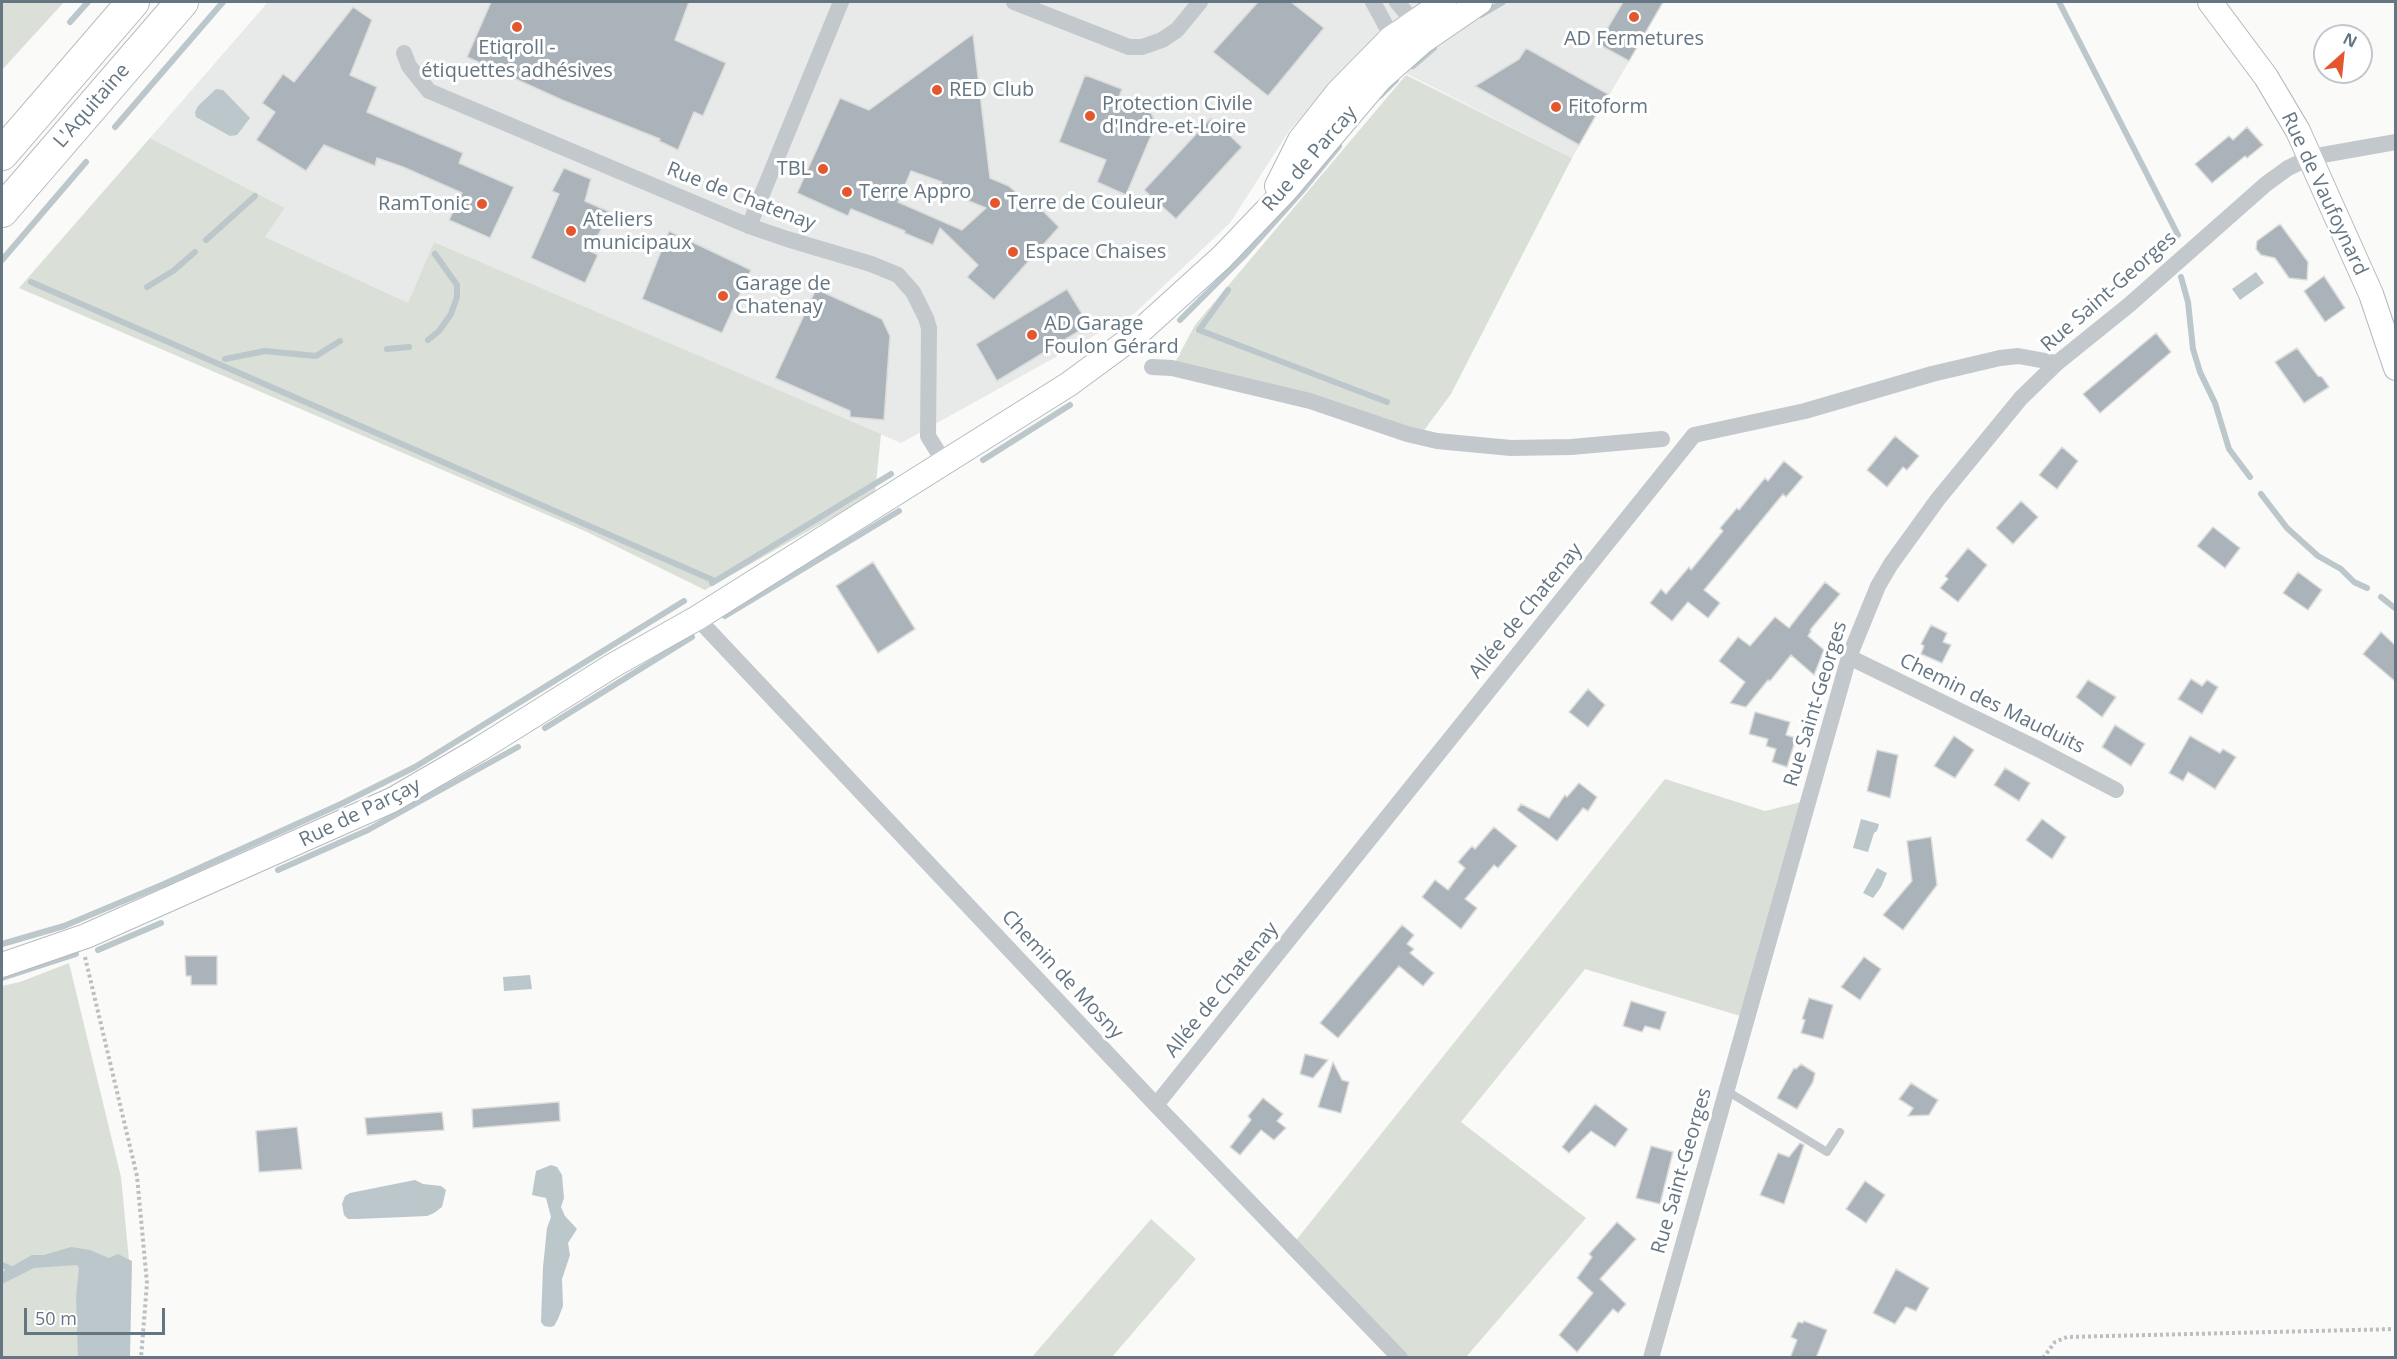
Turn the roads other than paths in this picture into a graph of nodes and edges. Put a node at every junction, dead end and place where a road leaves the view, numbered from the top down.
1 (133, 2) edge
2 (182, 2) edge
3 (841, 2) edge
4 (1014, 2) edge
5 (1200, 2) edge
6 (1373, 2) edge
7 (1442, 2) edge
8 (1480, 2) edge
9 (2210, 2) edge
10 (1399, 23) edge
11 (1438, 30) junction
12 (404, 53) dead end
13 (1331, 136) junction
14 (2396, 142) edge
15 (2, 154) edge
16 (2311, 157) junction
17 (2, 211) edge
18 (1255, 221) junction
19 (749, 226) junction
20 (2057, 363) junction
21 (1152, 367) dead end
22 (2396, 368) edge
23 (1694, 435) junction
24 (944, 462) junction
25 (697, 618) junction
26 (1849, 657) junction
27 (2116, 790) dead end
28 (2, 965) edge
29 (1727, 1090) junction
30 (1156, 1105) junction
31 (1840, 1132) dead end
32 (1400, 1358) edge
33 (1651, 1358) edge

1 - 15 highway, L'Aquitaine
2 - 17 highway, L'Aquitaine
3 - 19 street
4 - 5 street
6 - 10 street
7 - 10 street, Rue de Parcay
8 - 11 street, Rue de Parcay
9 - 16 street, Rue de Vaufoynard
10 - 11 street
10 - 13 street
10 - 18 street, Rue de Parcay
11 - 13 street, Rue de Parcay
12 - 19 street, Rue de Chatenay
13 - 18 street, Rue de Parcay
14 - 16 street, Rue Saint-Georges
16 - 20 street, Rue Saint-Georges
16 - 22 street, Rue de Vaufoynard
18 - 24 street, Rue de Parçay
19 - 24 street, Rue de Chatenay
20 - 23 street
20 - 26 street, Rue Saint-Georges
21 - 23 street
23 - 30 street, Allée de Chatenay
24 - 25 street, Rue de Parçay
25 - 28 street, Rue de Parçay
25 - 30 street, Chemin de Mosny
26 - 27 street, Chemin des Mauduits
26 - 29 street, Rue Saint-Georges
29 - 31 lane
29 - 33 street, Rue Saint-Georges
30 - 32 street, Chemin de Mosny

